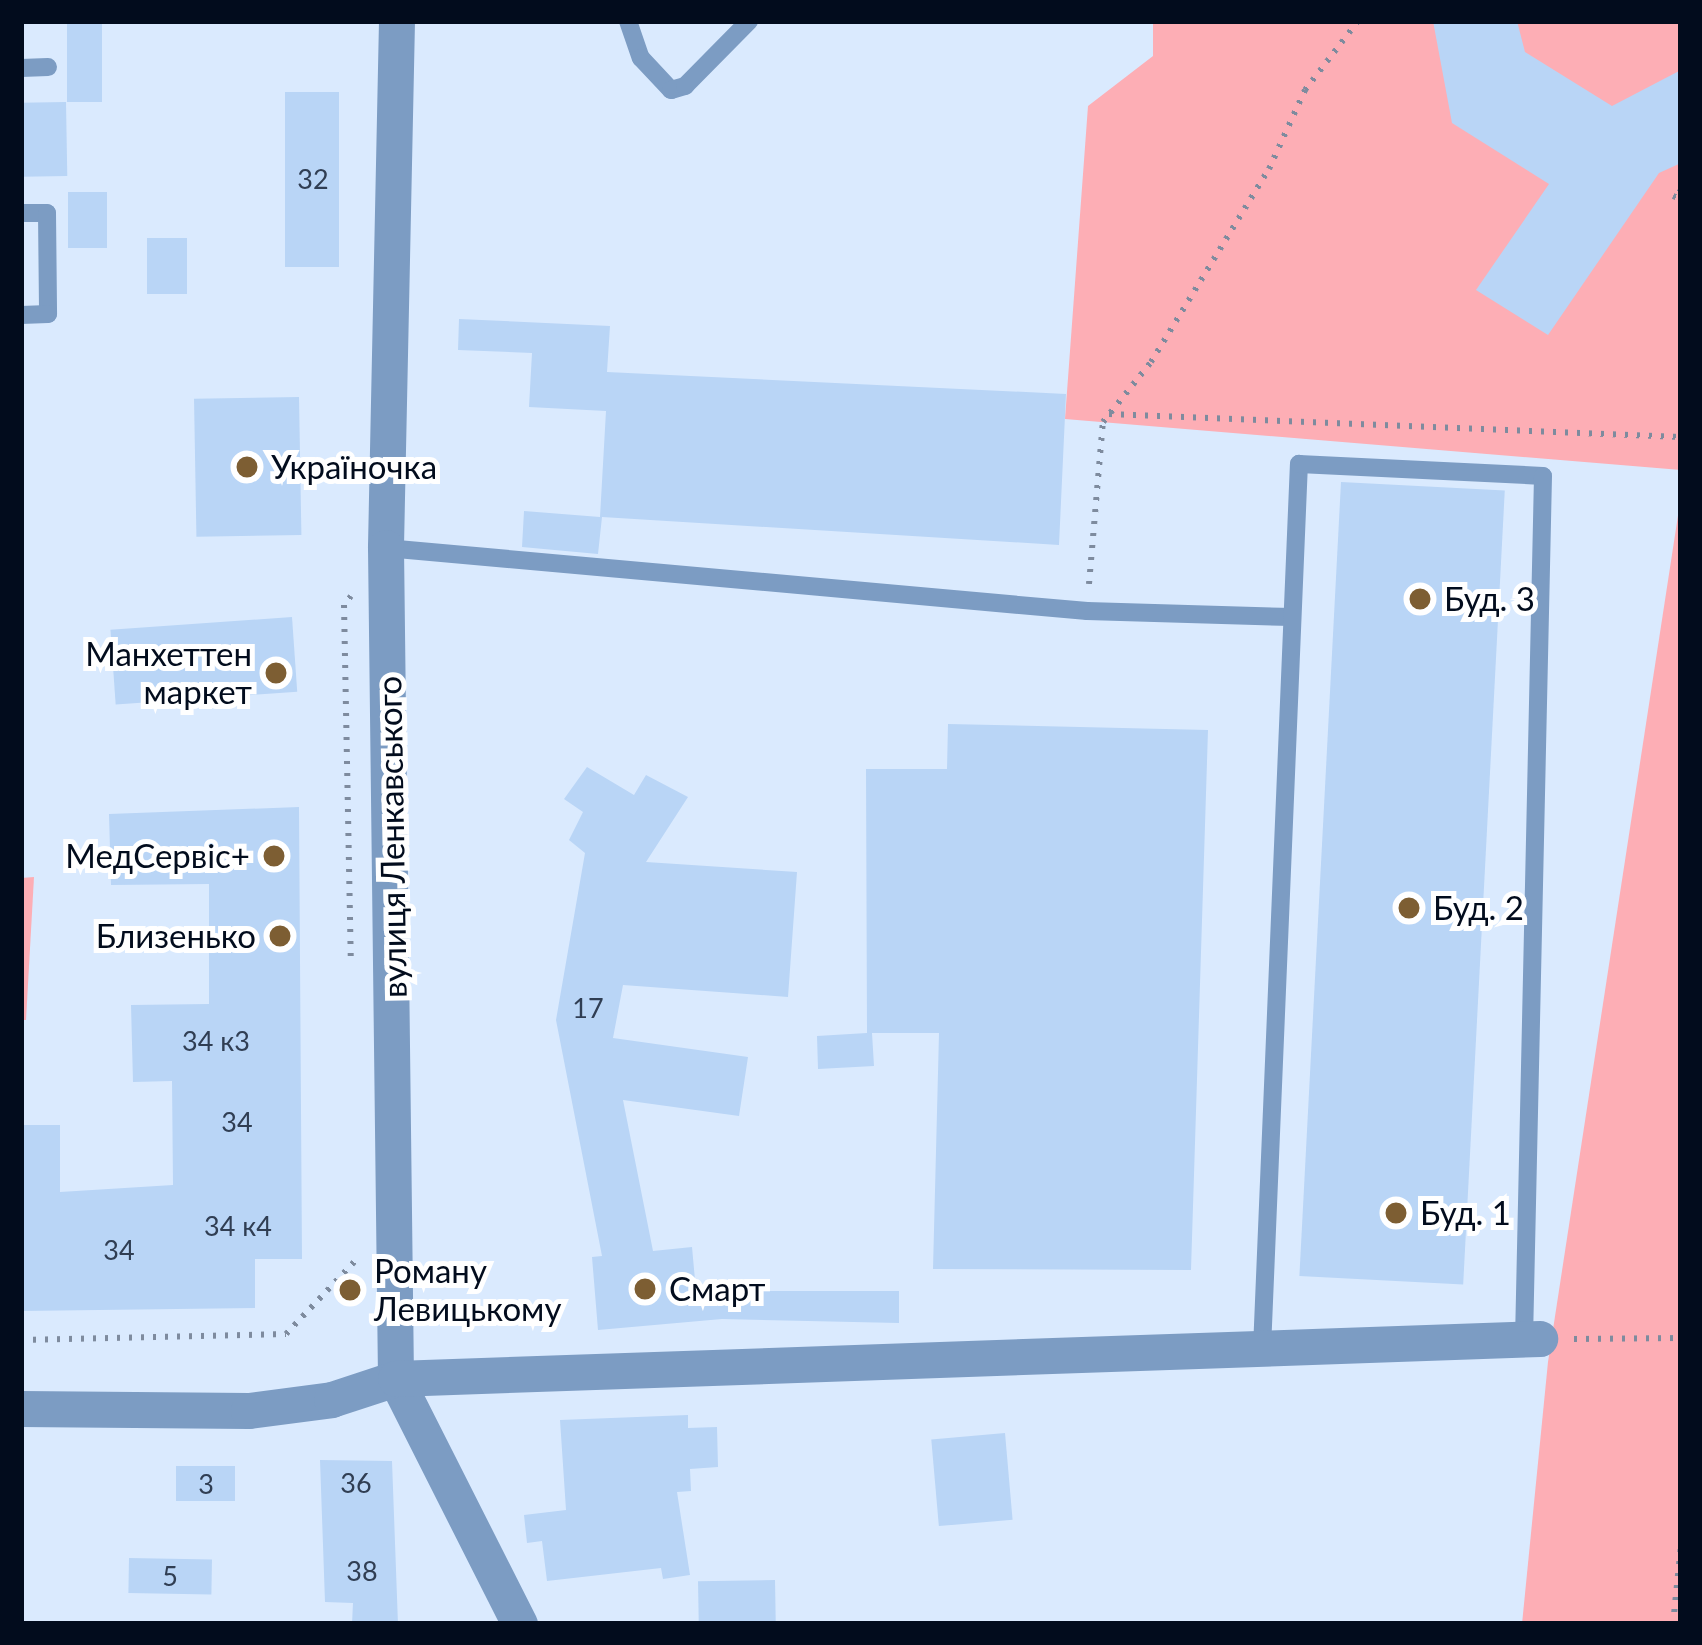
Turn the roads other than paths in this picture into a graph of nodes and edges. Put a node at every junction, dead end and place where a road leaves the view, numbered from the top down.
1 (397, 21) edge
2 (628, 21) edge
3 (749, 21) edge
4 (49, 67) dead end
5 (21, 68) edge
6 (21, 213) edge
7 (21, 315) edge
8 (386, 548) junction
9 (1292, 617) junction
10 (1532, 1340) joint
11 (1262, 1349) junction
12 (396, 1378) junction
13 (21, 1409) edge
14 (520, 1624) edge

1 - 8 street, вулиця Ленкавського
2 - 3 lane
4 - 5 lane
6 - 7 lane
8 - 9 lane
8 - 12 street, вулиця Ленкавського
9 - 10 lane
9 - 11 lane
10 - 11 street
11 - 12 street
12 - 13 street
12 - 14 street, вулиця Ленкавського

